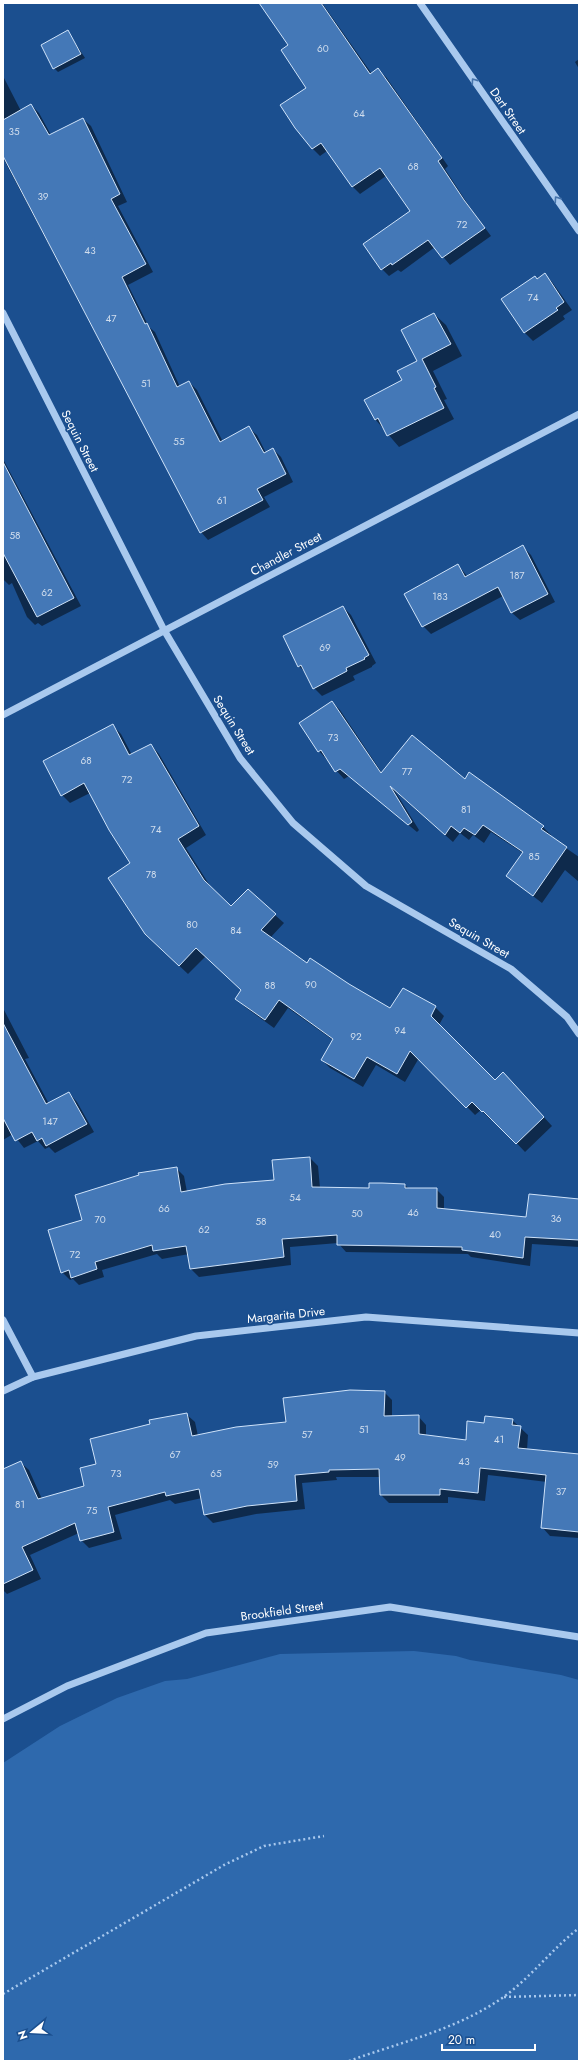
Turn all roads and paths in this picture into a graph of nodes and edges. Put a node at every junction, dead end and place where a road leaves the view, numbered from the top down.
1 (420, 3) edge
2 (579, 231) edge
3 (3, 313) edge
4 (579, 414) edge
5 (164, 630) junction
6 (3, 714) edge
7 (579, 1034) edge
8 (3, 1320) edge
9 (579, 1333) edge
10 (32, 1377) junction
11 (3, 1391) edge
12 (579, 1637) edge
13 (3, 1719) edge
14 (324, 1836) dead end
15 (579, 1928) edge
16 (3, 1994) edge
17 (579, 1995) edge
18 (503, 1997) junction
19 (349, 2061) edge

2 -> 1 street, Dart Street
3 - 5 street, Sequin Street
4 - 5 street, Chandler Street
5 - 6 street, Chandler Street
5 - 7 street, Sequin Street
8 - 10 street
9 - 10 street, Margarita Drive
10 - 11 street, Margarita Drive
12 - 13 street, Brookfield Street
14 - 16 path
15 - 18 path
17 - 18 path
18 - 19 path

